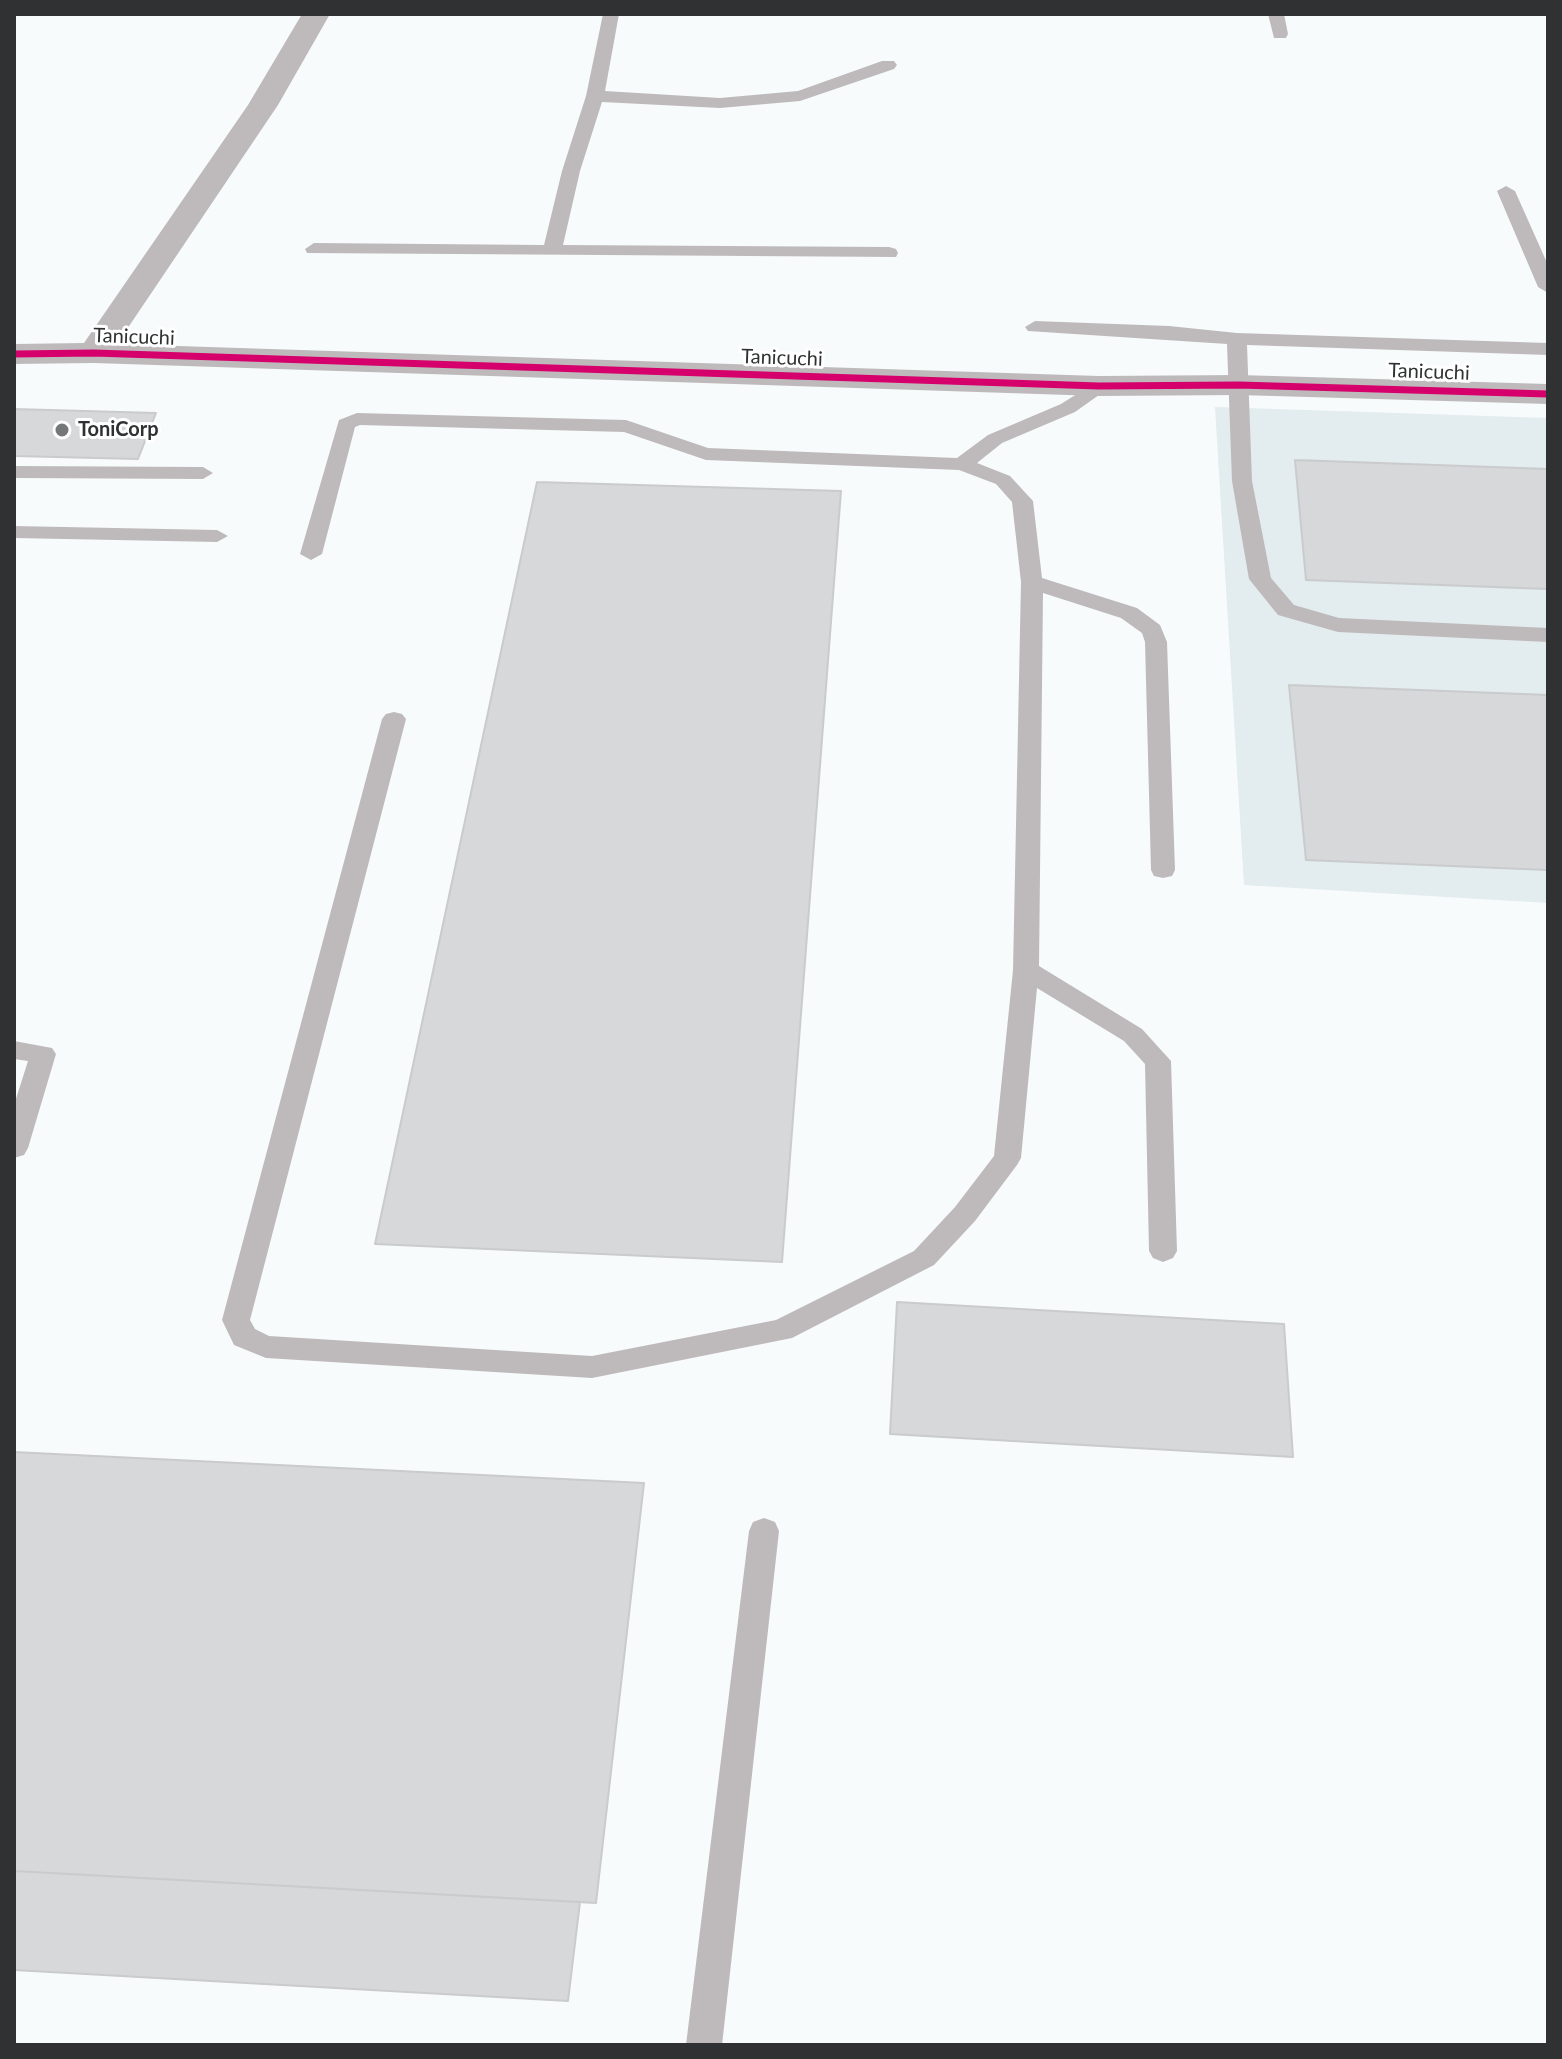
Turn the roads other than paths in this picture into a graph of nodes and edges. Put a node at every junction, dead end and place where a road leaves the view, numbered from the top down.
1 (316, 14) edge
2 (611, 14) edge
3 (1276, 14) edge
4 (1280, 34) dead end
5 (888, 65) dead end
6 (595, 96) junction
7 (1506, 191) dead end
8 (314, 249) dead end
9 (552, 251) junction
10 (889, 253) dead end
11 (1548, 287) edge
12 (1035, 327) dead end
13 (1237, 339) junction
14 (1548, 349) edge
15 (94, 353) junction
16 (14, 354) edge
17 (1239, 385) junction
18 (1099, 386) junction
19 (1548, 394) edge
20 (962, 464) junction
21 (14, 472) edge
22 (203, 473) dead end
23 (14, 532) edge
24 (217, 536) dead end
25 (311, 554) dead end
26 (1032, 582) junction
27 (1548, 635) edge
28 (394, 719) dead end
29 (1163, 870) dead end
30 (1026, 970) junction
31 (14, 1050) edge
32 (14, 1148) edge
33 (1163, 1251) dead end
34 (764, 1531) dead end
35 (704, 2045) edge

1 - 15 street
2 - 6 lane
3 - 4 lane
5 - 6 lane
6 - 9 lane
7 - 11 lane
8 - 9 lane
9 - 10 lane
12 - 13 lane
13 - 14 lane
13 - 17 lane
15 - 16 street, Tanicuchi
15 - 18 street, Tanicuchi
17 - 18 street, Tanicuchi
17 - 19 street, Tanicuchi
17 - 27 lane
18 - 20 lane
20 - 25 lane
20 - 26 lane
21 - 22 lane
23 - 24 lane
26 - 29 lane
26 - 30 lane
28 - 30 lane
30 - 33 lane
31 - 32 lane
34 - 35 lane

